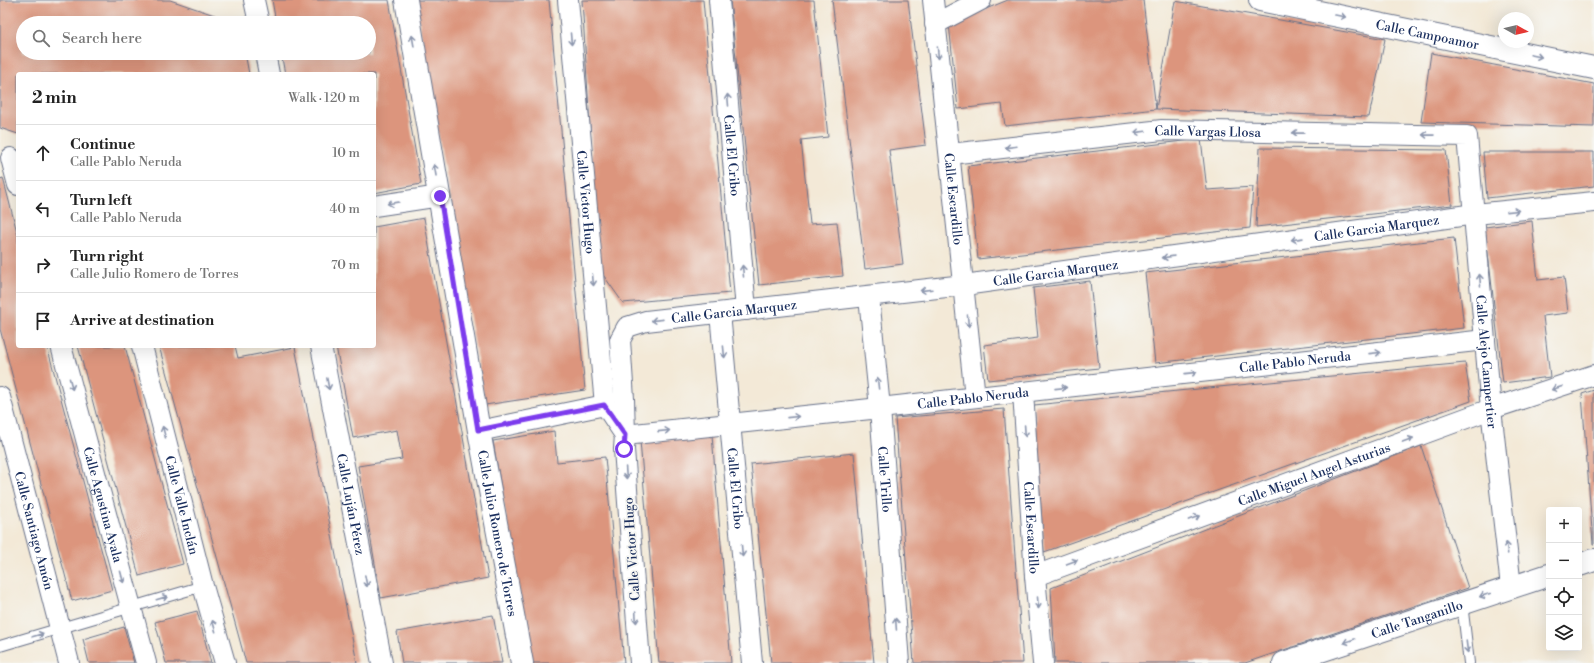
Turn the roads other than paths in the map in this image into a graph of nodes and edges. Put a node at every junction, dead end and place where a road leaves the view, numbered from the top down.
1 (254, 0) edge
2 (406, 0) edge
3 (568, 0) edge
4 (719, 0) edge
5 (933, 0) edge
6 (981, 0) edge
7 (1260, 0) edge
8 (1288, 3) edge
9 (257, 16) edge
10 (935, 24) junction
11 (266, 60) edge
12 (1594, 68) edge
13 (269, 72) edge
14 (1467, 136) joint
15 (950, 154) junction
16 (10, 158) edge
17 (16, 179) edge
18 (440, 196) junction
19 (1594, 202) edge
20 (376, 206) edge
21 (1475, 214) junction
22 (964, 285) junction
23 (869, 297) junction
24 (746, 310) junction
25 (720, 313) junction
26 (1485, 340) junction
27 (62, 348) edge
28 (143, 348) edge
29 (321, 348) edge
30 (1594, 375) edge
31 (1023, 392) junction
32 (975, 397) junction
33 (0, 398) edge
34 (604, 405) junction
35 (880, 408) junction
36 (1491, 410) junction
37 (731, 424) junction
38 (478, 430) junction
39 (625, 435) junction
40 (1594, 560) edge
41 (1582, 564) edge
42 (1035, 576) junction
43 (1546, 576) edge
44 (203, 586) junction
45 (1511, 587) junction
46 (1462, 603) junction
47 (130, 607) junction
48 (60, 629) junction
49 (0, 646) edge
50 (69, 663) edge
51 (146, 663) edge
52 (225, 663) edge
53 (382, 663) edge
54 (522, 663) edge
55 (640, 663) edge
56 (752, 663) edge
57 (899, 663) edge
58 (1043, 663) edge
59 (1284, 663) edge
60 (1469, 663) edge

1 - 9 street
18 -> 2 street, Calle Julio Romero de Torres
3 -> 34 street, Calle Victor Hugo
24 -> 4 street, Calle El Cribo
5 - 10 street, Calle Escardillo
6 - 10 street
7 - 8 street, Calle Campoamor
8 -> 12 street, Calle Campoamor
10 -> 15 street, Calle Escardillo
11 - 13 street
14 -> 15 street, Calle Vargas Llosa
14 - 21 street, Calle Alejo Campertier
15 - 22 street, Calle Escardillo
16 - 17 street
18 -> 20 street
18 - 38 street, Calle Julio Romero de Torres
21 -> 19 street, Calle Garcia Marquez
21 -> 22 street, Calle Garcia Marquez
26 -> 21 street, Calle Alejo Campertier
22 -> 23 street, Calle Garcia Marquez
22 -> 32 street, Calle Escardillo
23 - 24 street, Calle Garcia Marquez
35 -> 23 street, Calle Trillo
24 - 25 street, Calle Garcia Marquez
25 -> 37 street, Calle El Cribo
25 -> 39 street, Calle Garcia Marquez
31 -> 26 street, Calle Pablo Neruda
26 - 36 street, Calle Alejo Campertier
27 -> 47 street, Calle Agustina Ayala
44 -> 28 street, Calle Valle Inclán
29 -> 53 street, Calle Luján Pérez
30 -> 36 street, Calle Miguel Angel Asturias
31 - 32 street, Calle Pablo Neruda
31 -> 42 street, Calle Escardillo
32 - 35 street, Calle Pablo Neruda
33 - 48 street, Calle Santiago Amón
34 - 38 street
34 - 39 street
37 -> 35 street, Calle Pablo Neruda
57 -> 35 street, Calle Trillo
42 -> 36 street, Calle Miguel Angel Asturias
45 -> 36 street, Calle Alejo Campertier
39 -> 37 street, Calle Pablo Neruda
37 -> 56 street, Calle El Cribo
38 - 54 street, Calle Julio Romero de Torres
39 -> 55 street, Calle Victor Hugo
40 - 41 street
42 -> 58 street, Calle Escardillo
43 - 45 street, Calle Tanganillo
47 -> 44 lane
52 -> 44 street, Calle Valle Inclán
45 -> 46 street, Calle Tanganillo
46 -> 59 street, Calle Tanganillo
46 -> 60 lane
47 - 48 lane
47 - 51 street, Calle Agustina Ayala
49 -> 48 lane
48 - 50 street, Calle Santiago Amón

